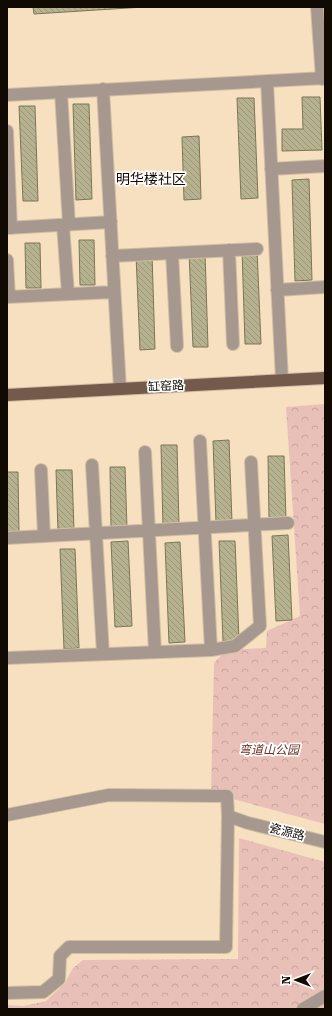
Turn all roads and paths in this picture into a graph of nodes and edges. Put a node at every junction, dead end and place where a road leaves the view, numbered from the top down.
1 (317, 7) edge
2 (324, 79) edge
3 (266, 81) junction
4 (103, 89) junction
5 (61, 92) junction
6 (7, 95) edge
7 (7, 131) edge
8 (325, 166) edge
9 (271, 169) junction
10 (110, 222) junction
11 (66, 225) junction
12 (9, 228) edge
13 (257, 249) dead end
14 (229, 250) junction
15 (172, 253) junction
16 (112, 256) junction
17 (7, 260) edge
18 (325, 287) edge
19 (277, 290) junction
20 (114, 292) junction
21 (68, 294) junction
22 (8, 297) edge
23 (233, 344) dead end
24 (177, 346) dead end
25 (325, 378) edge
26 (282, 380) junction
27 (120, 389) junction
28 (7, 395) edge
29 (200, 441) dead end
30 (144, 452) dead end
31 (251, 462) dead end
32 (92, 466) dead end
33 (41, 470) dead end
34 (288, 523) dead end
35 (254, 525) junction
36 (204, 527) junction
37 (149, 530) junction
38 (96, 533) junction
39 (44, 536) junction
40 (7, 538) edge
41 (211, 650) junction
42 (155, 652) junction
43 (103, 654) junction
44 (7, 658) edge
45 (7, 815) edge
46 (228, 816) junction
47 (325, 842) edge
48 (7, 992) edge
49 (325, 996) edge
50 (303, 1009) edge

1 - 2 street
2 - 3 street
3 - 4 street
3 - 9 street
4 - 5 street
4 - 10 street
5 - 6 street
5 - 11 street
7 - 12 street
8 - 9 street
9 - 19 street
10 - 11 street
10 - 16 street
11 - 12 street
11 - 21 street
13 - 14 street
14 - 15 street
14 - 23 street
15 - 16 street
15 - 24 street
16 - 20 street
17 - 22 street
18 - 19 street
19 - 26 street
20 - 21 street
20 - 27 street
21 - 22 street
25 - 26 main road, 缸窑路
26 - 27 main road, 缸窑路
27 - 28 main road, 缸窑路
29 - 36 street
30 - 37 street
31 - 35 street
32 - 38 street
33 - 39 street
34 - 35 street
35 - 36 street
35 - 41 street
36 - 37 street
36 - 41 street
37 - 38 street
37 - 42 street
38 - 39 street
38 - 43 street
39 - 40 street
41 - 42 street
42 - 43 street
43 - 44 street
45 - 46 street
46 - 47 street, 瓷源路
46 - 48 street
49 - 50 street

